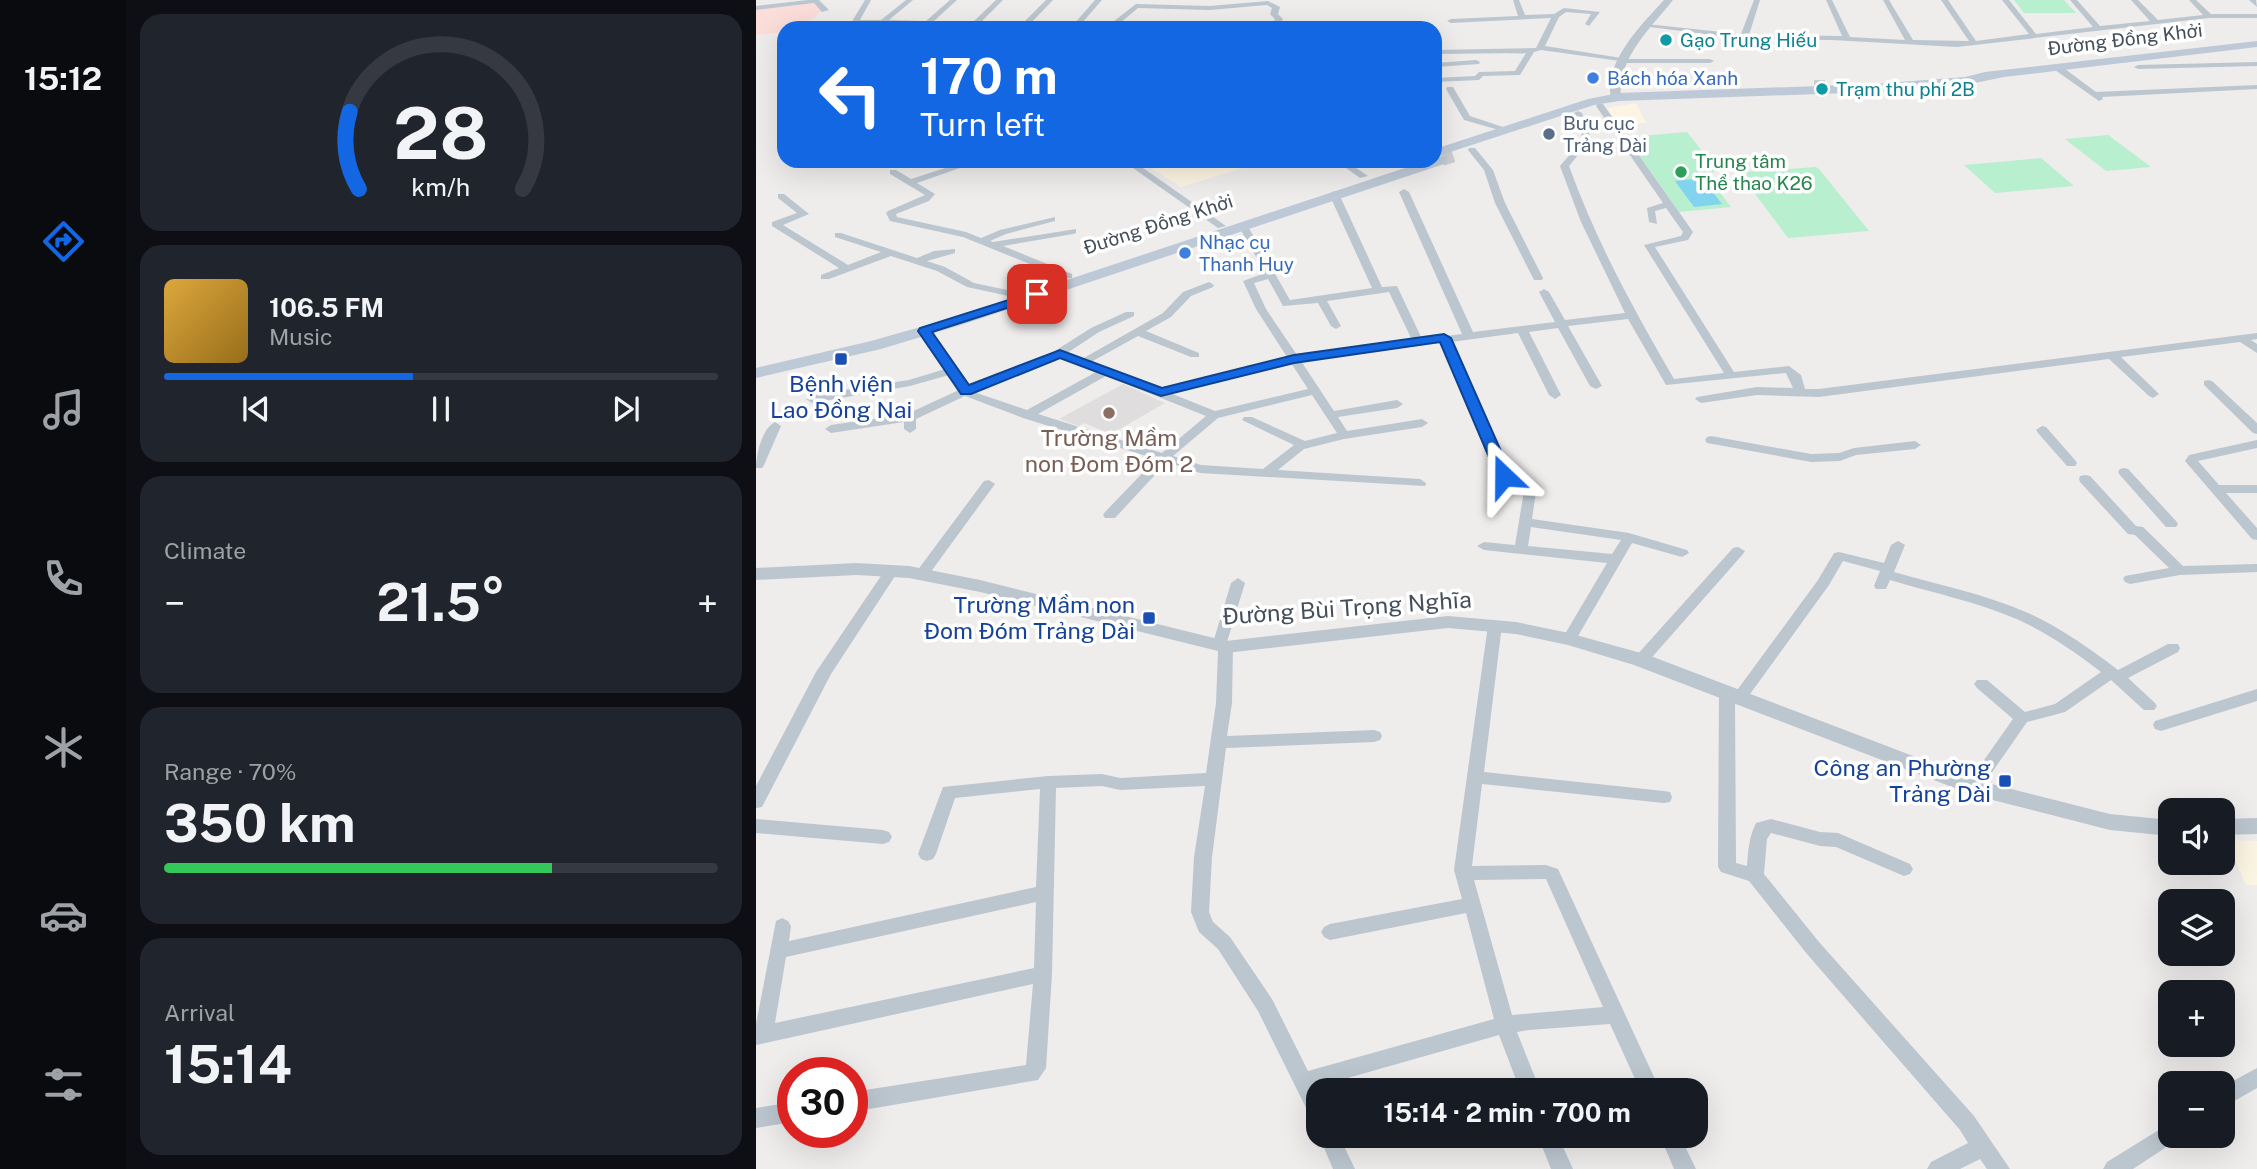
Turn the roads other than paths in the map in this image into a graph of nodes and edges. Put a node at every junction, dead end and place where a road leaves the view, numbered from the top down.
1 (868, 0) edge
2 (910, 0) edge
3 (954, 0) edge
4 (1000, 0) edge
5 (1050, 0) edge
6 (1099, 0) edge
7 (1516, 0) edge
8 (1669, 0) edge
9 (1757, 0) edge
10 (1829, 0) edge
11 (1886, 0) edge
12 (1944, 0) edge
13 (2005, 0) edge
14 (2073, 0) edge
15 (2134, 0) edge
16 (2192, 0) edge
17 (2252, 0) edge
18 (819, 1) edge
19 (2257, 5) edge
20 (756, 8) edge
21 (825, 10) dead end
22 (1556, 16) junction
23 (2209, 16) junction
24 (2257, 16) edge
25 (1522, 17) junction
26 (856, 21) edge
27 (884, 21) edge
28 (930, 21) edge
29 (978, 21) edge
30 (1029, 21) edge
31 (1080, 21) edge
32 (1118, 21) edge
33 (1278, 21) edge
34 (1451, 21) dead end
35 (2155, 22) junction
36 (1589, 24) dead end
37 (1646, 26) junction
38 (2098, 29) junction
39 (2034, 36) junction
40 (1744, 37) junction
41 (1847, 39) junction
42 (1911, 43) junction
43 (1974, 43) junction
44 (2257, 44) edge
45 (1542, 49) junction
46 (1531, 51) junction
47 (1442, 52) edge
48 (1624, 60) junction
49 (1710, 61) dead end
50 (1476, 62) dead end
51 (1442, 64) edge
52 (2257, 64) edge
53 (2238, 66) junction
54 (2138, 67) dead end
55 (2058, 68) junction
56 (2247, 72) dead end
57 (1998, 76) junction
58 (1442, 80) edge
59 (2257, 87) edge
60 (1450, 89) dead end
61 (1783, 90) junction
62 (1607, 99) junction
63 (1578, 113) junction
64 (1503, 130) junction
65 (1492, 141) junction
66 (1472, 150) junction
67 (1442, 158) tunnel mouth
68 (1442, 158) tunnel mouth
69 (1442, 158) tunnel mouth
70 (954, 168) edge
71 (1138, 168) edge
72 (1351, 168) edge
73 (1394, 168) edge
74 (1406, 168) edge
75 (893, 172) dead end
76 (1368, 179) junction
77 (910, 182) junction
78 (1404, 192) dead end
79 (1334, 194) junction
80 (781, 196) dead end
81 (1668, 204) junction
82 (1052, 219) dead end
83 (1654, 222) dead end
84 (1243, 225) junction
85 (1224, 228) junction
86 (1073, 231) dead end
87 (838, 235) dead end
88 (982, 241) junction
89 (995, 245) junction
90 (951, 251) dead end
91 (893, 252) junction
92 (918, 261) junction
93 (847, 269) junction
94 (1271, 275) junction
95 (1068, 276) junction
96 (825, 277) dead end
97 (1538, 278) dead end
98 (1209, 285) dead end
99 (1378, 289) junction
100 (1544, 292) dead end
101 (1013, 294) junction
102 (1321, 299) junction
103 (1130, 314) dead end
104 (1631, 315) junction
105 (1562, 325) junction
106 (1336, 326) dead end
107 (1522, 329) junction
108 (925, 331) junction
109 (1138, 332) junction
110 (1468, 334) junction
111 (2257, 336) edge
112 (1444, 338) junction
113 (2242, 338) junction
114 (1418, 342) junction
115 (2257, 350) edge
116 (1055, 355) junction
117 (1195, 355) dead end
118 (2112, 355) junction
119 (1294, 359) junction
120 (1082, 363) junction
121 (756, 364) edge
122 (951, 371) junction
123 (1105, 372) junction
124 (756, 373) edge
125 (1731, 376) junction
126 (2208, 383) dead end
127 (1596, 386) dead end
128 (966, 391) junction
129 (1315, 391) junction
130 (1800, 391) junction
131 (1161, 392) junction
132 (2153, 394) dead end
133 (1555, 395) dead end
134 (812, 399) dead end
135 (1701, 399) dead end
136 (1397, 404) dead end
137 (1027, 415) junction
138 (1214, 415) junction
139 (1331, 415) junction
140 (1248, 420) dead end
141 (1422, 423) dead end
142 (775, 426) dead end
143 (831, 429) dead end
144 (2042, 430) dead end
145 (2257, 430) edge
146 (1344, 435) junction
147 (1711, 440) dead end
148 (2257, 444) edge
149 (1304, 445) junction
150 (1914, 445) dead end
151 (1164, 458) junction
152 (2071, 463) dead end
153 (757, 468) edge
154 (2124, 472) dead end
155 (1265, 474) junction
156 (1504, 476) dead end
157 (2085, 479) dead end
158 (1419, 483) dead end
159 (989, 484) dead end
160 (1531, 485) dead end
161 (2217, 489) junction
162 (2257, 489) edge
163 (1110, 514) dead end
164 (1525, 522) junction
165 (2171, 524) dead end
166 (2257, 536) edge
167 (1629, 538) junction
168 (1898, 545) dead end
169 (1484, 546) dead end
170 (1521, 550) junction
171 (1738, 551) dead end
172 (1682, 553) dead end
173 (1614, 559) junction
174 (2257, 568) edge
175 (892, 570) junction
176 (2180, 571) junction
177 (756, 574) edge
178 (922, 574) junction
179 (1885, 576) junction
180 (2130, 579) dead end
181 (1238, 583) dead end
182 (1495, 625) junction
183 (1569, 639) junction
184 (1222, 646) junction
185 (2173, 648) dead end
186 (1641, 660) junction
187 (2115, 674) junction
188 (1982, 684) dead end
189 (1733, 694) junction
190 (2257, 695) edge
191 (2149, 706) dead end
192 (2022, 718) junction
193 (2161, 725) dead end
194 (1374, 736) dead end
195 (1218, 742) junction
196 (1475, 777) junction
197 (1213, 779) junction
198 (1048, 782) junction
199 (1973, 787) junction
200 (1664, 797) dead end
201 (756, 802) edge
202 (756, 826) edge
203 (2257, 826) edge
204 (2158, 827) edge
205 (2235, 827) edge
206 (883, 837) dead end
207 (928, 854) dead end
208 (1904, 869) dead end
209 (1464, 873) junction
210 (1755, 876) junction
211 (1045, 892) junction
212 (1472, 904) junction
213 (782, 926) dead end
214 (1330, 932) dead end
215 (778, 951) junction
216 (1043, 974) junction
217 (1616, 1015) junction
218 (1505, 1025) junction
219 (760, 1035) edge
220 (2257, 1077) edge
221 (1525, 1078) edge
222 (1645, 1078) edge
223 (1304, 1081) junction
224 (1306, 1085) edge
225 (2235, 1091) edge
226 (868, 1099) edge
227 (777, 1115) edge
228 (756, 1118) edge
229 (2158, 1141) edge
230 (1983, 1146) junction
231 (1334, 1148) edge
232 (1553, 1148) edge
233 (1675, 1148) edge
234 (1344, 1169) edge
235 (1562, 1169) edge
236 (1685, 1169) edge
237 (1938, 1169) edge
238 (1999, 1169) edge
239 (2114, 1169) edge

1 - 26 street
2 - 27 street
3 - 28 street
4 - 29 street
5 - 30 street
6 - 31 street
7 - 25 street
8 - 37 street
9 - 40 street
10 - 41 street
11 - 42 street
12 - 43 street
13 - 39 street
14 - 38 street
15 - 35 street
16 - 23 street
17 - 19 street
18 - 20 street
18 - 21 street
22 - 25 street
22 - 36 street
22 - 45 street
23 - 24 street
23 - 35 street
25 - 34 street
32 - 33 street
35 - 38 street
37 - 40 street
37 - 48 street
38 - 39 street
39 - 43 street
40 - 41 street
41 - 42 street
42 - 43 street
44 - 55 main road, Đường Đồng Khởi
45 - 46 street
45 - 48 street
46 - 47 street
46 - 58 street
48 - 49 street
48 - 62 street
50 - 51 street
52 - 53 street
53 - 54 street
53 - 56 street
55 - 57 main road, Đường Đồng Khởi
55 - 59 street
57 - 61 main road, Đường Đồng Khởi
57 - 61 main road, Đường Đồng Khởi
60 - 64 street
61 - 62 main road, Đường Đồng Khởi
62 - 63 main road, Đường Đồng Khởi
62 - 64 main road, Đường Đồng Khởi
62 - 81 street
63 - 65 main road, Đường Đồng Khởi
63 - 104 street
64 - 67 main road, Đường Đồng Khởi
65 - 66 main road, Đường Đồng Khởi
65 - 68 main road, Đường Đồng Khởi
66 - 69 main road, Đường Đồng Khởi
66 - 97 street
70 - 77 street
71 - 85 street
72 - 76 street
73 - 76 main road, Đường Đồng Khởi
74 - 76 main road, Đường Đồng Khởi
75 - 77 street
76 - 79 main road, Đường Đồng Khởi
76 - 85 main road, Đường Đồng Khởi
77 - 88 street
78 - 110 street
79 - 84 main road, Đường Đồng Khởi
79 - 99 street
80 - 93 street
81 - 83 street
81 - 125 street
82 - 88 street
84 - 85 main road, Đường Đồng Khởi
84 - 94 street
85 - 95 main road, Đường Đồng Khởi
85 - 108 main road, Đường Đồng Khởi
86 - 89 street
87 - 91 street
88 - 89 street
89 - 95 street
90 - 92 street
91 - 92 street
91 - 93 street
92 - 101 street
93 - 96 street
94 - 102 street
94 - 119 street
95 - 101 main road, Đường Đồng Khởi
98 - 109 street
99 - 102 street
99 - 114 street
100 - 105 street
101 - 121 main road, Đường Đồng Khởi
102 - 106 street
103 - 116 street
104 - 105 street
104 - 125 street
105 - 107 street
105 - 127 street
107 - 110 street
107 - 133 street
108 - 122 street
108 - 124 main road, Đường Đồng Khởi
109 - 117 street
109 - 120 street
110 - 112 street
111 - 113 street
112 - 114 street
112 - 156 street
113 - 115 street
113 - 118 street
114 - 119 street
116 - 120 street
116 - 128 street
118 - 130 street
118 - 132 street
119 - 129 street
119 - 131 street
120 - 123 street
122 - 128 street
122 - 134 street
123 - 131 street
123 - 137 street
125 - 130 street
126 - 145 street
128 - 137 street
128 - 143 street
129 - 138 street
129 - 139 street
130 - 135 street
131 - 138 street
136 - 139 street
137 - 151 street
138 - 151 street
139 - 146 street
140 - 149 street
141 - 146 street
142 - 153 street
144 - 152 street
146 - 149 street
147 - 150 street
148 - 161 street
149 - 155 street
151 - 155 street
151 - 163 street
154 - 165 street
155 - 158 street
157 - 176 street
159 - 178 street
160 - 164 street
161 - 162 street
161 - 166 street
164 - 167 street
164 - 170 street
167 - 172 street
167 - 173 street
168 - 179 street
169 - 170 street
170 - 173 street
171 - 186 street
173 - 183 street
174 - 176 street
175 - 177 street, Đường Bùi Trọng Nghĩa
175 - 178 street, Đường Bùi Trọng Nghĩa
175 - 201 street
176 - 180 street
178 - 184 street, Đường Bùi Trọng Nghĩa
179 - 187 street
179 - 189 street
181 - 184 street
182 - 183 street, Đường Bùi Trọng Nghĩa
182 - 184 street, Đường Bùi Trọng Nghĩa
182 - 196 street
183 - 186 street, Đường Bùi Trọng Nghĩa
184 - 195 street
185 - 187 street
186 - 189 street, Đường Bùi Trọng Nghĩa
187 - 191 street
187 - 192 street
188 - 192 street
189 - 199 street, Đường Bùi Trọng Nghĩa
189 - 210 street
190 - 193 street
192 - 199 street
194 - 195 street
195 - 197 street
196 - 200 street
196 - 209 street
197 - 198 street
197 - 223 street
198 - 207 street
198 - 211 street
199 - 204 street, Đường Bùi Trọng Nghĩa
202 - 206 street
203 - 205 street
208 - 210 street
209 - 212 street
209 - 217 street
210 - 230 street
211 - 215 street
211 - 216 street
212 - 214 street
212 - 218 street
213 - 215 street
215 - 219 street
216 - 219 street
216 - 226 street
217 - 218 street
217 - 222 street
218 - 221 street
218 - 223 street
220 - 225 street
223 - 224 street
227 - 228 street
229 - 239 street
230 - 237 street
230 - 238 street
231 - 234 street
232 - 235 street
233 - 236 street

